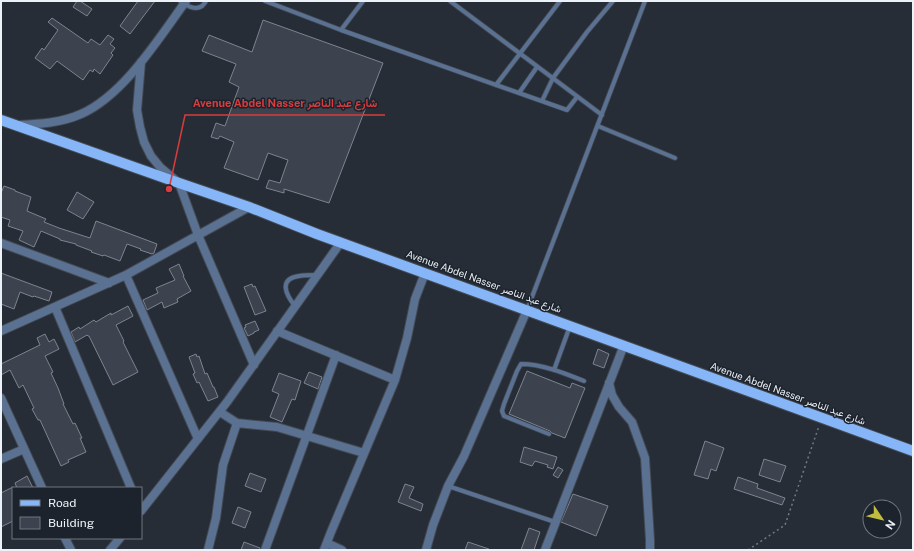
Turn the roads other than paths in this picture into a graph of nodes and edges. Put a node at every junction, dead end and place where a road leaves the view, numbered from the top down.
1 (206, 1) edge
2 (265, 1) edge
3 (363, 1) edge
4 (450, 1) edge
5 (560, 1) edge
6 (613, 1) edge
7 (645, 1) edge
8 (183, 2) edge
9 (341, 30) junction
10 (520, 54) junction
11 (140, 62) junction
12 (537, 67) junction
13 (553, 78) junction
14 (496, 85) junction
15 (519, 93) junction
16 (577, 97) junction
17 (542, 101) junction
18 (602, 115) junction
19 (1, 120) edge
20 (15, 125) junction
21 (598, 126) junction
22 (675, 158) dead end
23 (178, 183) junction
24 (249, 207) junction
25 (198, 235) junction
26 (341, 242) junction
27 (1, 243) edge
28 (425, 273) junction
29 (318, 274) junction
30 (126, 275) junction
31 (109, 283) junction
32 (295, 306) junction
33 (55, 307) junction
34 (527, 310) junction
35 (570, 326) junction
36 (277, 331) junction
37 (1, 332) edge
38 (624, 345) junction
39 (336, 356) junction
40 (254, 365) junction
41 (554, 370) junction
42 (395, 380) junction
43 (584, 381) dead end
44 (609, 382) junction
45 (1, 398) edge
46 (220, 412) junction
47 (237, 423) junction
48 (549, 434) dead end
49 (306, 436) junction
50 (198, 439) junction
51 (24, 449) junction
52 (913, 451) edge
53 (364, 453) junction
54 (1, 459) edge
55 (448, 486) junction
56 (42, 487) edge
57 (131, 487) edge
58 (142, 510) edge
59 (556, 523) junction
60 (66, 539) edge
61 (119, 539) edge
62 (325, 546) edge
63 (71, 550) edge
64 (110, 550) edge
65 (208, 550) edge
66 (265, 550) edge
67 (342, 550) edge
68 (426, 550) edge
69 (545, 550) edge
70 (650, 550) edge

1 - 8 lane
2 - 9 lane
3 - 9 lane
4 - 10 lane
5 - 10 lane
6 - 13 lane
7 - 18 lane
8 - 11 street
9 - 14 lane
10 - 12 lane
10 - 14 lane
11 - 20 street
11 - 23 street
12 - 13 lane
12 - 15 lane
13 - 16 lane
13 - 17 lane
14 - 15 lane
15 - 17 lane
16 - 17 lane
16 - 18 lane
18 - 21 lane
19 - 20 main road, Avenue Abdel Nasser شارع عبد الناصر
20 - 23 main road, Avenue Abdel Nasser شارع عبد الناصر
21 - 22 lane
21 - 34 lane
23 - 24 main road, Avenue Abdel Nasser شارع عبد الناصر
23 - 25 street
24 - 25 street
24 - 26 main road, Avenue Abdel Nasser شارع عبد الناصر
25 - 30 street
25 - 40 street
26 - 28 main road, Avenue Abdel Nasser شارع عبد الناصر
26 - 29 street
27 - 31 street
28 - 34 main road, Avenue Abdel Nasser شارع عبد الناصر
28 - 42 street
29 - 32 street
29 - 32 lane
30 - 31 street
30 - 50 street
31 - 33 street
32 - 36 street
33 - 37 street
33 - 57 street
34 - 35 main road, Avenue Abdel Nasser شارع عبد الناصر
34 - 55 street
35 - 38 main road, Avenue Abdel Nasser شارع عبد الناصر
35 - 41 lane
36 - 39 street
36 - 40 street
38 - 44 street
38 - 52 main road, Avenue Abdel Nasser شارع عبد الناصر
39 - 42 street
39 - 49 street
40 - 46 street
41 - 43 lane
41 - 48 lane
42 - 53 street
44 - 59 street
44 - 70 street
45 - 51 street
46 - 47 street
46 - 50 street
47 - 49 street
47 - 65 street
49 - 53 street
49 - 66 street
50 - 58 street
51 - 54 street
51 - 56 street
53 - 62 street
55 - 59 lane
55 - 68 street
59 - 69 street
60 - 63 street
61 - 64 street
62 - 67 street

